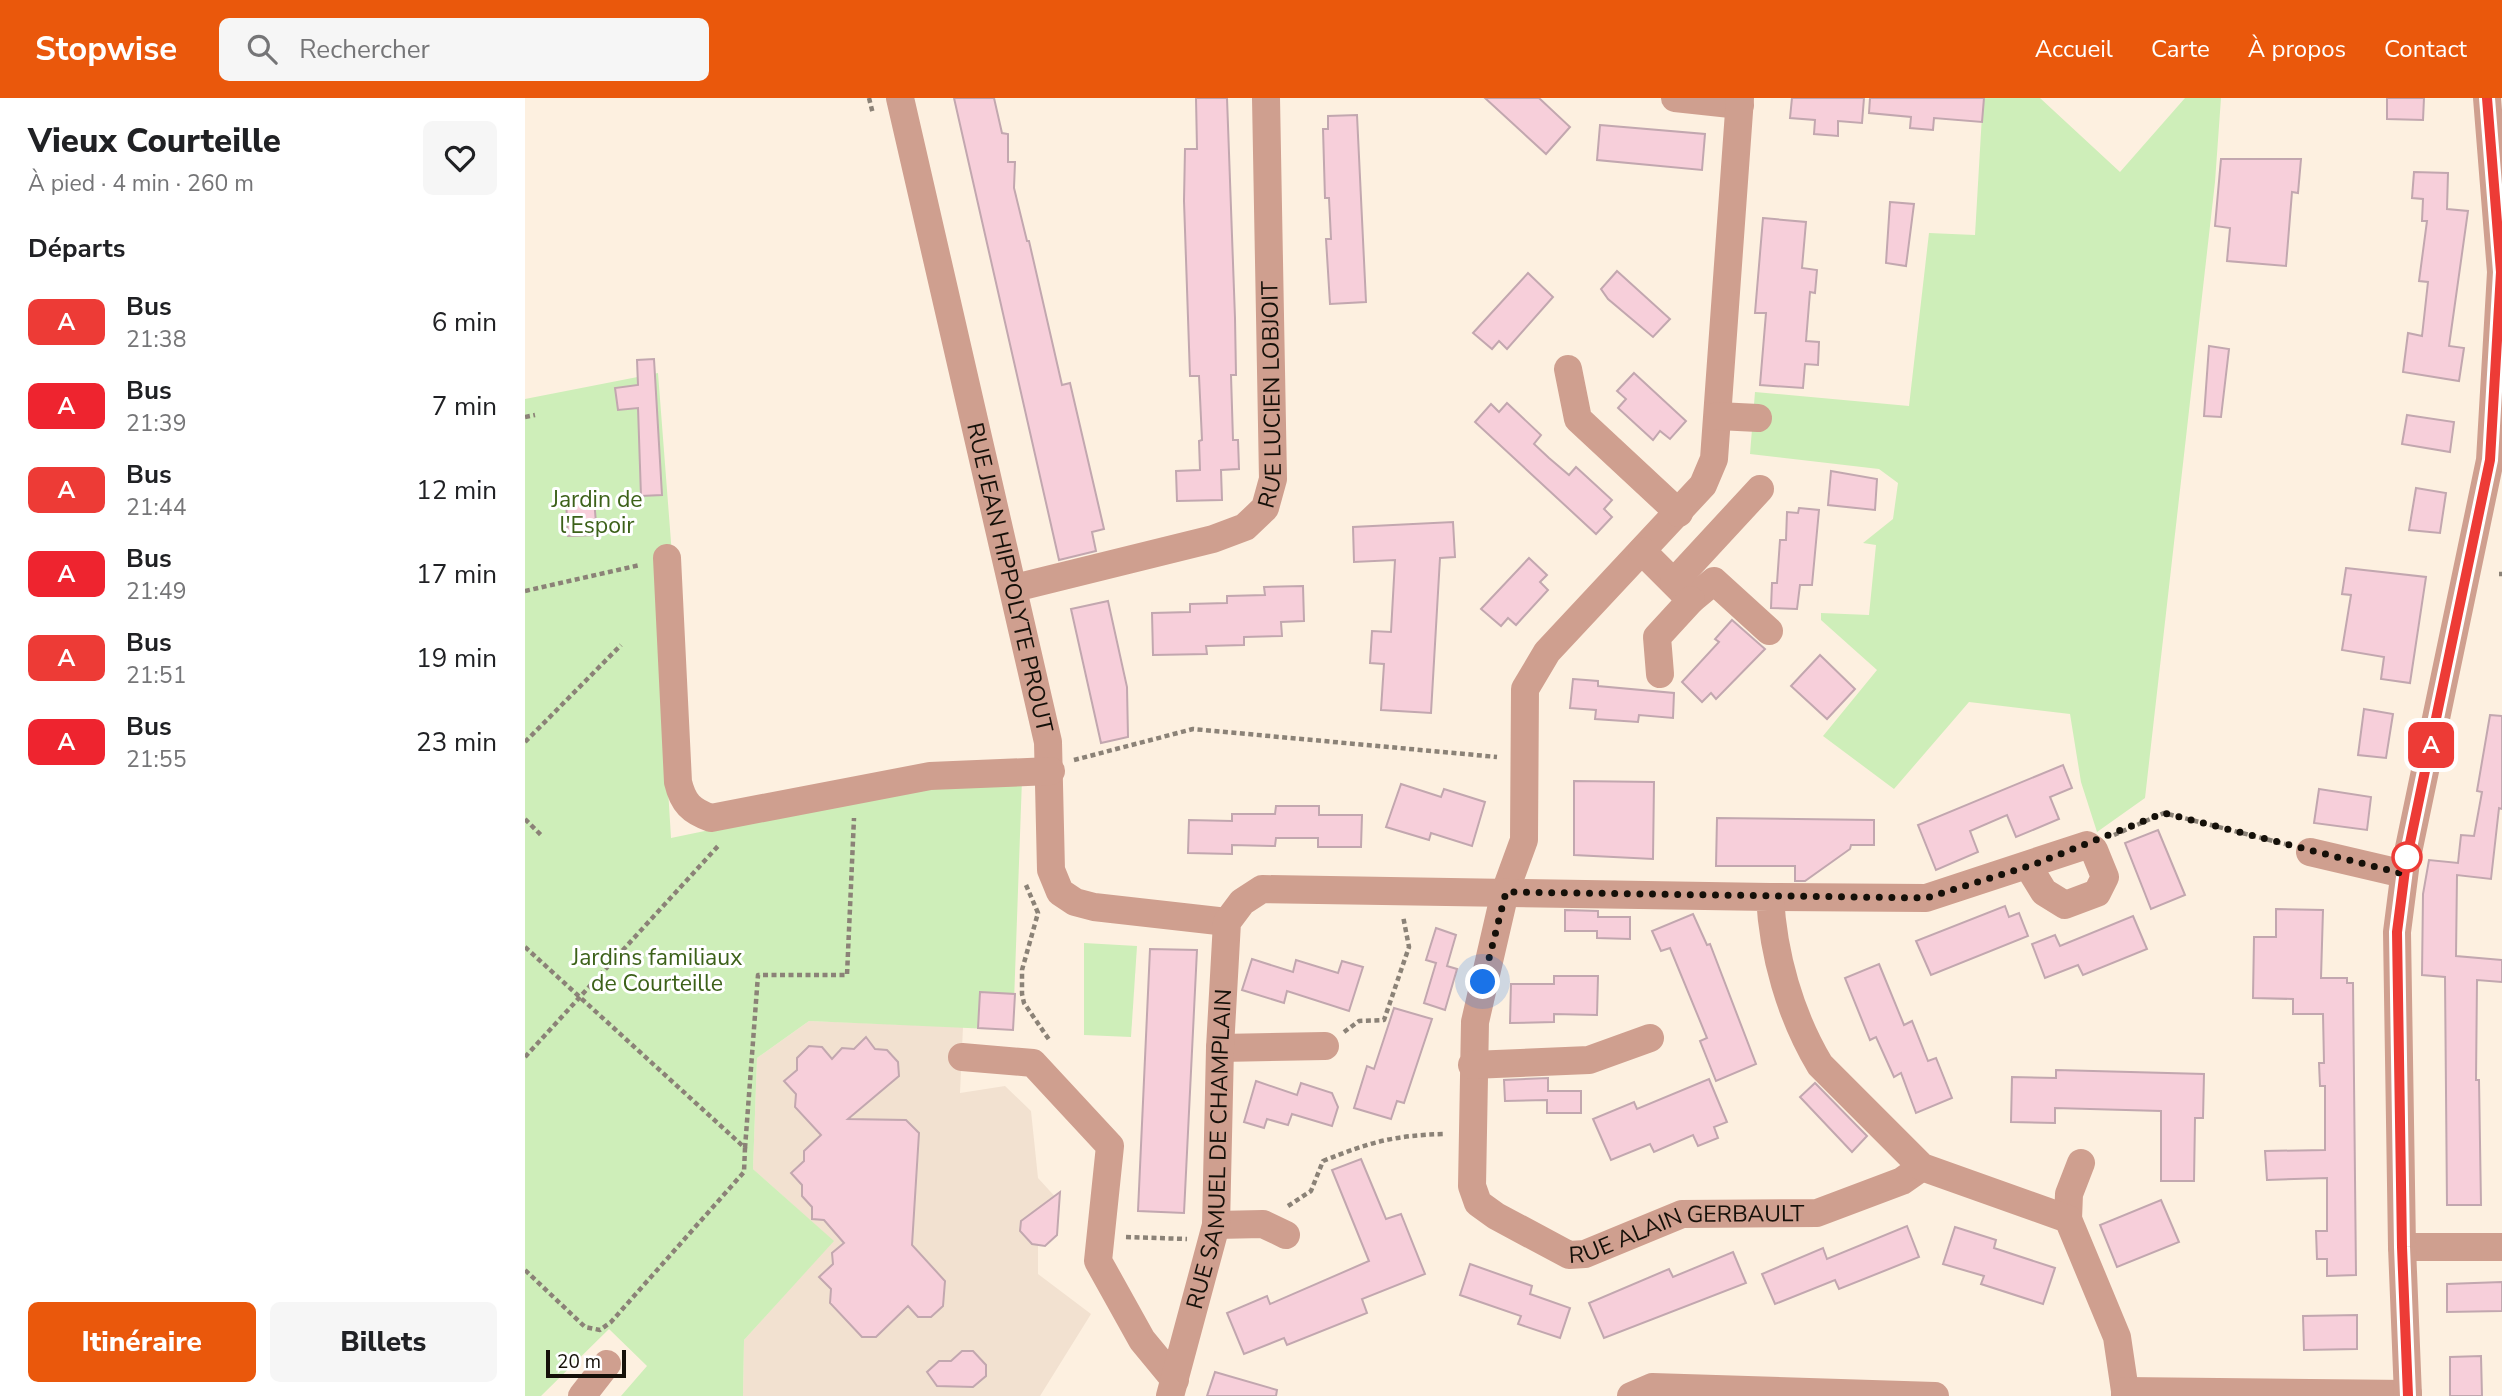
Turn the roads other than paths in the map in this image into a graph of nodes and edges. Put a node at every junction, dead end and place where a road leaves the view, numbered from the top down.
1 (900, 98) edge
2 (1266, 98) edge
3 (1675, 98) edge
4 (2487, 98) edge
5 (1740, 101) edge
6 (2501, 272) edge
7 (1568, 369) dead end
8 (1718, 416) junction
9 (1758, 418) dead end
10 (2496, 460) edge
11 (1760, 489) dead end
12 (1679, 513) junction
13 (1641, 551) junction
14 (667, 558) road end
15 (1015, 588) junction
16 (1683, 591) junction
17 (1769, 631) dead end
18 (1660, 674) dead end
19 (1051, 771) junction
20 (2310, 852) road end
21 (2028, 866) junction
22 (2404, 874) junction
23 (1506, 892) junction
24 (1770, 897) junction
25 (1234, 912) junction
26 (1650, 1038) dead end
27 (1325, 1046) road end
28 (1220, 1048) junction
29 (962, 1057) dead end
30 (1472, 1065) junction
31 (2081, 1163) dead end
32 (1922, 1167) junction
33 (2068, 1219) junction
34 (1274, 1230) road end
35 (1214, 1232) junction
36 (2402, 1247) junction
37 (2502, 1247) edge
38 (607, 1364) dead end
39 (1173, 1388) edge
40 (2125, 1394) edge
41 (2408, 1395) edge
42 (582, 1396) edge
43 (1631, 1396) edge
44 (1935, 1396) edge

1 - 15 street, RUE JEAN HIPPOLYTE PROUT
2 - 15 street, RUE LUCIEN LOBJOIT
3 - 5 street
4 - 6 street
5 - 8 street, RUE ALAIN GERBAULT
6 - 10 street
7 - 12 street
8 - 9 street
8 - 12 street, RUE ALAIN GERBAULT
10 - 22 street
11 - 16 street
12 - 13 street, RUE ALAIN GERBAULT
13 - 16 street
13 - 23 street, RUE ALAIN GERBAULT
14 - 19 street
15 - 19 street, RUE JEAN HIPPOLYTE PROUT
16 - 17 street
16 - 18 street
19 - 25 street, RUE JEAN HIPPOLYTE PROUT
20 - 22 street
21 - 21 street
21 - 24 street
22 - 36 street
23 - 24 street
23 - 25 street
23 - 30 street, RUE ALAIN GERBAULT
24 - 32 street
25 - 28 street, RUE SAMUEL DE CHAMPLAIN
26 - 30 street
27 - 28 street
28 - 35 street, RUE SAMUEL DE CHAMPLAIN
29 - 39 street
30 - 32 street, RUE ALAIN GERBAULT
31 - 33 street
32 - 33 street
33 - 40 street
34 - 35 street
35 - 39 street, RUE SAMUEL DE CHAMPLAIN
36 - 37 street
36 - 41 street
38 - 42 street
40 - 41 street
43 - 44 street

